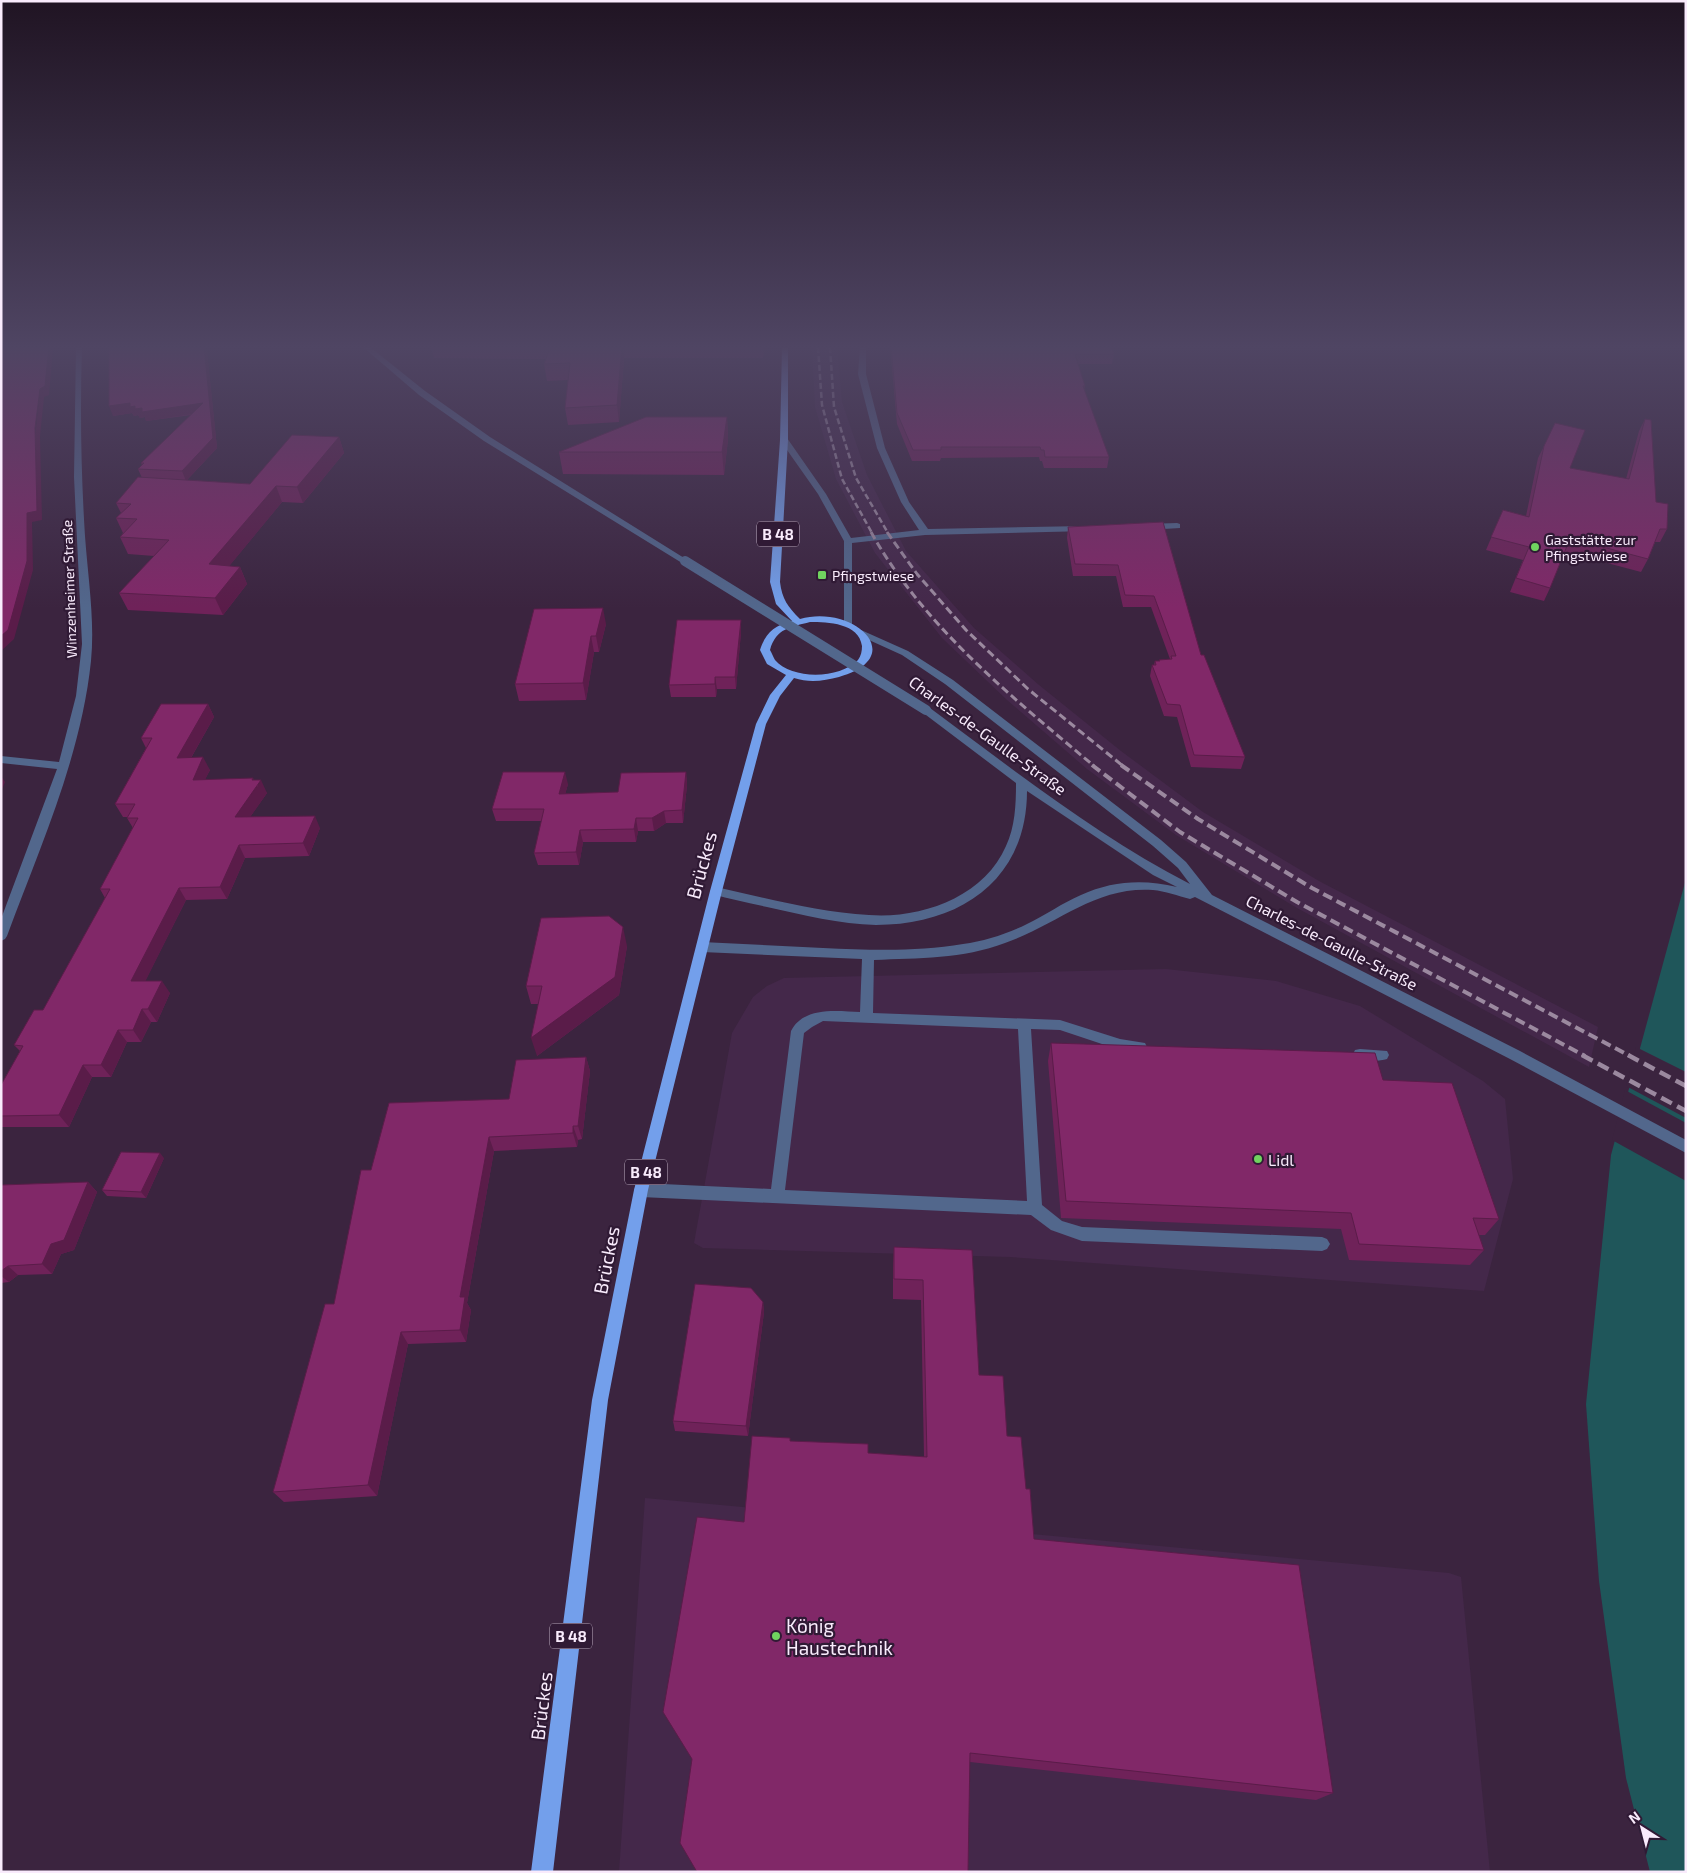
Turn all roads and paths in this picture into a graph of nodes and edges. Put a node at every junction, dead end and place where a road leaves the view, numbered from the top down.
1 (78, 434) edge
2 (481, 434) edge
3 (784, 434) edge
4 (878, 434) edge
5 (784, 440) junction
6 (1177, 526) dead end
7 (1138, 527) edge
8 (1099, 528) edge
9 (925, 532) junction
10 (848, 541) junction
11 (797, 621) junction
12 (847, 624) junction
13 (861, 633) junction
14 (791, 675) junction
15 (1, 759) edge
16 (63, 766) junction
17 (1022, 782) junction
18 (716, 891) junction
19 (1209, 899) junction
20 (1, 936) edge
21 (702, 947) junction
22 (868, 954) junction
23 (866, 1018) junction
24 (1024, 1024) junction
25 (1151, 1048) edge
26 (1344, 1054) edge
27 (1382, 1055) dead end
28 (1686, 1147) edge
29 (641, 1190) junction
30 (777, 1197) junction
31 (1035, 1208) junction
32 (1322, 1244) dead end
33 (542, 1872) edge

1 - 16 street, Winzenheimer Straße
2 - 17 street, Charles-de-Gaulle-Straße, bridge
3 - 5 main road, B 48
4 - 9 street
5 - 10 street
5 - 11 main road, B 48
6 - 7 street
8 - 9 street
9 - 10 street
10 - 12 street
11 - 12 main road
11 - 14 main road
12 - 13 main road
13 - 14 main road
13 - 19 street
14 - 18 main road, Brückes / B 48
15 - 16 street
16 - 20 street, Winzenheimer Straße
17 - 18 street
17 - 19 street, Charles-de-Gaulle-Straße
18 - 21 main road, Brückes / B 48
19 - 22 street
19 - 28 street, Charles-de-Gaulle-Straße
21 - 22 street
21 - 29 main road, Brückes / B 48
22 - 23 street
23 - 24 street
23 - 30 street
24 - 25 street
24 - 31 street
26 - 27 street
29 - 30 street
29 - 33 main road, Brückes / B 48
30 - 31 street
31 - 32 street

